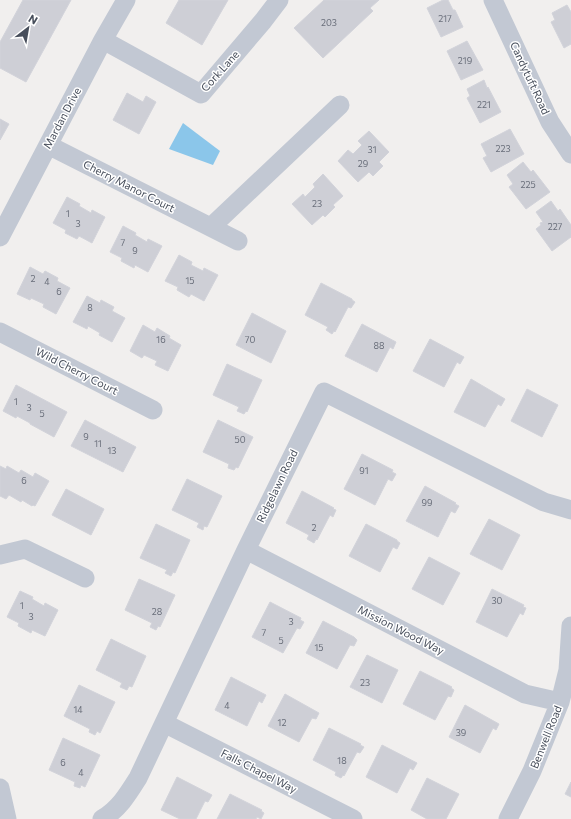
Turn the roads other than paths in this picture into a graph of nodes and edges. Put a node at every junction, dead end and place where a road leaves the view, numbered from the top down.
1 (126, 0) edge
2 (279, 0) edge
3 (499, 2) edge
4 (103, 40) junction
5 (340, 105) dead end
6 (48, 145) junction
7 (571, 154) edge
8 (211, 227) junction
9 (0, 237) edge
10 (238, 241) dead end
11 (0, 332) edge
12 (153, 410) dead end
13 (571, 510) edge
14 (246, 550) junction
15 (0, 554) edge
16 (85, 578) dead end
17 (571, 626) edge
18 (560, 702) junction
19 (164, 723) junction
20 (0, 788) edge
21 (7, 819) edge
22 (102, 819) edge
23 (353, 819) edge
24 (508, 819) edge

1 - 4 street, Mardan Drive
2 - 4 street, Cork Lane
3 - 7 street, Candytuft Road
4 - 6 street, Mardan Drive
5 - 8 street
6 - 8 street, Cherry Manor Court
6 - 9 street, Mardan Drive
8 - 10 street, Cherry Manor Court
11 - 12 street, Wild Cherry Court
13 - 14 street, Ridgelawn Road
14 - 18 street, Mission Wood Way
14 - 19 street, Ridgelawn Road
15 - 16 street
17 - 18 street, Benwell Road
18 - 24 street, Benwell Road
19 - 22 street, Ridgelawn Road
19 - 23 street, Falls Chapel Way
20 - 21 street

